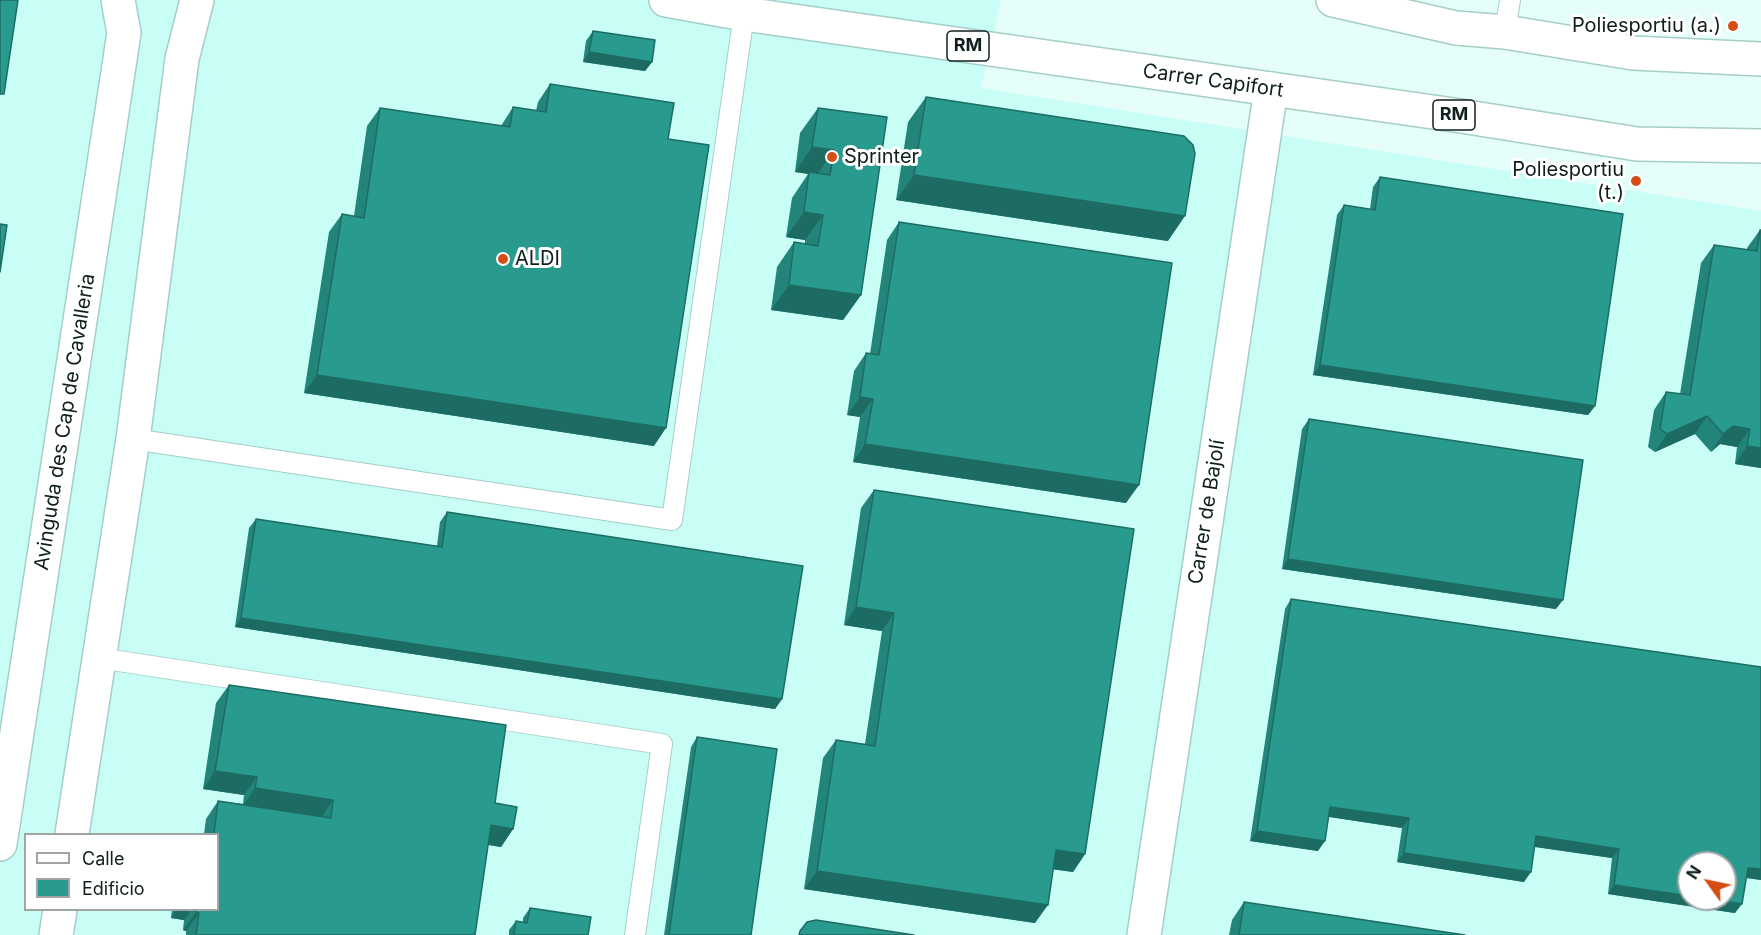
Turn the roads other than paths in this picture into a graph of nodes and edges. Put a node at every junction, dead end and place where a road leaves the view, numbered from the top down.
1 (118, 0) edge
2 (197, 0) edge
3 (666, 0) edge
4 (1333, 0) edge
5 (1510, 0) edge
6 (744, 14) junction
7 (1505, 32) junction
8 (1761, 59) edge
9 (1271, 89) junction
10 (1677, 144) junction
11 (1761, 146) edge
12 (1761, 163) edge
13 (133, 439) junction
14 (99, 658) junction
15 (72, 833) edge
16 (0, 844) edge
17 (60, 911) edge
18 (56, 935) edge
19 (635, 935) edge
20 (1144, 935) edge

1 - 16 street, Avinguda des Cap de Cavalleria
2 - 13 street
3 - 6 street, Carrer Capifort / RM
4 - 7 street
5 - 7 lane
6 - 9 street, Carrer Capifort / RM
6 - 13 lane
7 - 8 street
9 - 10 street, Carrer Capifort / RM
9 - 20 street, Carrer de Bajolí
10 - 11 street, Carrer Capifort / RM
10 - 12 street
13 - 14 street
14 - 15 street
14 - 19 lane
17 - 18 street

